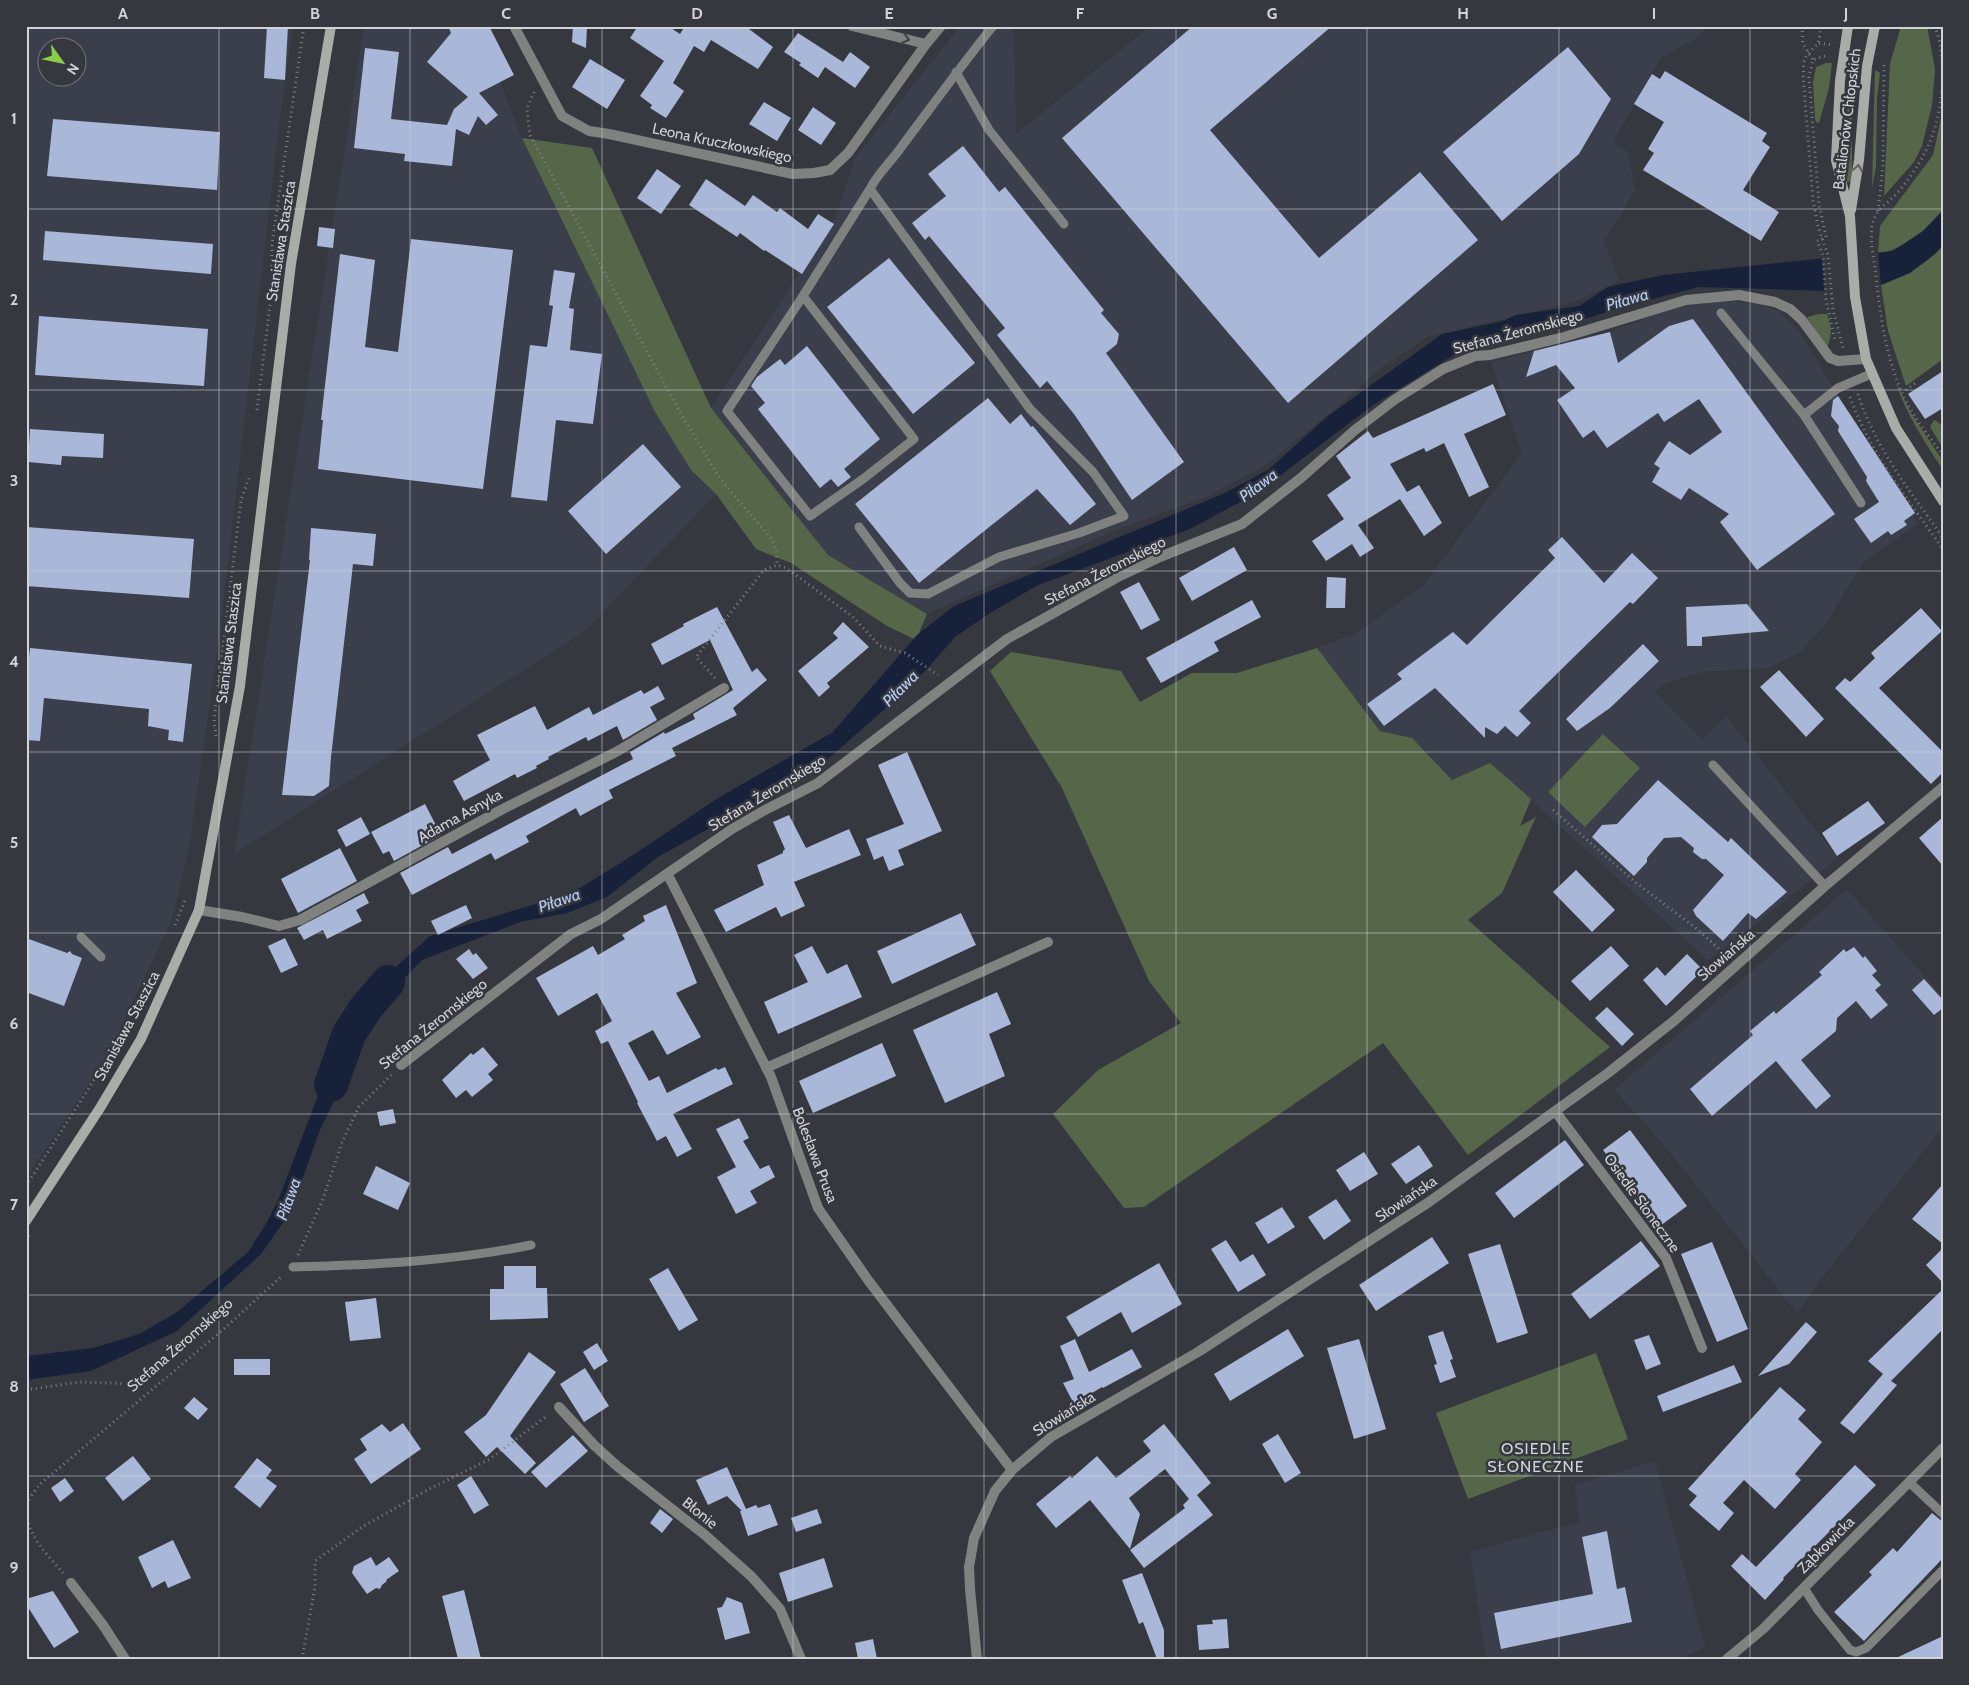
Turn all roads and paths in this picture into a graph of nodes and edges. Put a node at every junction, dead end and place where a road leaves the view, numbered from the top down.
1 (304, 26) edge
2 (331, 26) edge
3 (514, 26) edge
4 (852, 26) edge
5 (941, 26) edge
6 (993, 26) edge
7 (1802, 26) edge
8 (1819, 26) edge
9 (1848, 26) edge
10 (1876, 26) edge
11 (1935, 26) edge
12 (1819, 43) junction
13 (926, 44) junction
14 (1834, 46) dead end
15 (1809, 53) junction
16 (1825, 56) dead end
17 (1813, 60) junction
18 (1884, 65) dead end
19 (1943, 67) edge
20 (956, 72) junction
21 (1943, 76) edge
22 (540, 78) junction
23 (530, 84) dead end
24 (534, 93) junction
25 (538, 101) dead end
26 (870, 189) junction
27 (1878, 213) junction
28 (1850, 216) junction
29 (1064, 224) dead end
30 (1822, 238) junction
31 (1825, 255) junction
32 (803, 296) junction
33 (1721, 313) dead end
34 (1835, 341) dead end
35 (1842, 346) dead end
36 (1866, 359) junction
37 (1871, 374) junction
38 (1918, 381) dead end
39 (1906, 390) dead end
40 (1850, 397) dead end
41 (1859, 399) dead end
42 (1804, 415) junction
43 (256, 416) dead end
44 (1943, 455) edge
45 (250, 475) dead end
46 (1943, 501) edge
47 (1860, 503) dead end
48 (859, 527) dead end
49 (1943, 538) edge
50 (1943, 549) edge
51 (778, 565) junction
52 (927, 669) dead end
53 (724, 688) joint
54 (218, 745) dead end
55 (1713, 765) dead end
56 (1943, 787) edge
57 (1552, 810) dead end
58 (668, 875) junction
59 (1825, 886) junction
60 (188, 892) dead end
61 (199, 910) junction
62 (173, 928) dead end
63 (81, 936) dead end
64 (1048, 942) dead end
65 (101, 957) dead end
66 (1737, 965) junction
67 (141, 1001) dead end
68 (401, 1065) joint
69 (766, 1068) junction
70 (1556, 1111) junction
71 (26, 1186) edge
72 (26, 1221) edge
73 (531, 1245) dead end
74 (293, 1267) junction
75 (1702, 1348) dead end
76 (136, 1384) dead end
77 (26, 1390) edge
78 (559, 1407) joint
79 (1943, 1448) edge
80 (1012, 1470) junction
81 (1909, 1482) junction
82 (1943, 1514) edge
83 (1943, 1570) edge
84 (71, 1583) joint
85 (1804, 1588) junction
86 (125, 1659) edge
87 (302, 1659) edge
88 (801, 1659) edge
89 (977, 1659) edge
90 (1726, 1659) edge

1 - 43 path
2 - 61 main road, Stanisława Staszica
3 - 22 street, Leona Kruczkowskiego
4 -> 13 street
5 - 13 street, Leona Kruczkowskiego
6 - 20 lane
7 - 15 path
8 - 12 path
9 - 28 main road, Batalionów Chłopskich
28 -> 10 main road, Batalionów Chłopskich
11 - 19 path
12 - 14 path
12 - 15 path
13 - 22 street, Leona Kruczkowskiego
15 - 17 path
15 - 30 path
16 - 17 path
17 - 30 path
18 - 27 path
20 - 26 lane
20 - 29 lane
21 - 27 path
22 - 24 path
23 - 24 path
24 - 25 path
24 - 51 path
26 - 32 lane
26 - 48 lane
27 - 44 path
28 - 36 main road, Batalionów Chłopskich
30 - 31 path
31 - 34 path
31 - 35 path
32 - 32 lane
33 - 42 lane
36 - 37 main road, Batalionów Chłopskich
36 - 58 street, Stefana Żeromskiego
37 - 42 lane
37 - 46 main road, Batalionów Chłopskich
38 - 39 path
40 - 50 path
41 - 49 path
42 - 47 lane
45 - 54 path
51 - 52 path
51 - 53 path
53 - 61 street, Adama Asnyka
55 - 59 lane
56 - 59 street, Słowiańska
57 - 66 path
58 - 68 street, Stefana Żeromskiego
58 - 69 street, Bolesława Prusa
59 - 66 street, Słowiańska
60 - 62 path
61 - 72 main road, Stanisława Staszica
63 - 65 lane
64 - 69 street
66 - 70 street, Słowiańska
67 - 71 path
68 - 74 path, Stefana Żeromskiego
69 - 80 street, Bolesława Prusa
70 - 75 street, Osiedle Słoneczne
70 - 80 street, Słowiańska
73 - 74 lane
74 - 84 path, Stefana Żeromskiego
76 - 77 path
78 - 87 path
78 - 88 street, Błonie
79 - 81 street, Ząbkowicka
80 - 89 street, Słowiańska
81 - 82 lane
81 - 85 street, Ząbkowicka
83 - 85 lane
84 - 86 street
85 - 90 street, Ząbkowicka

